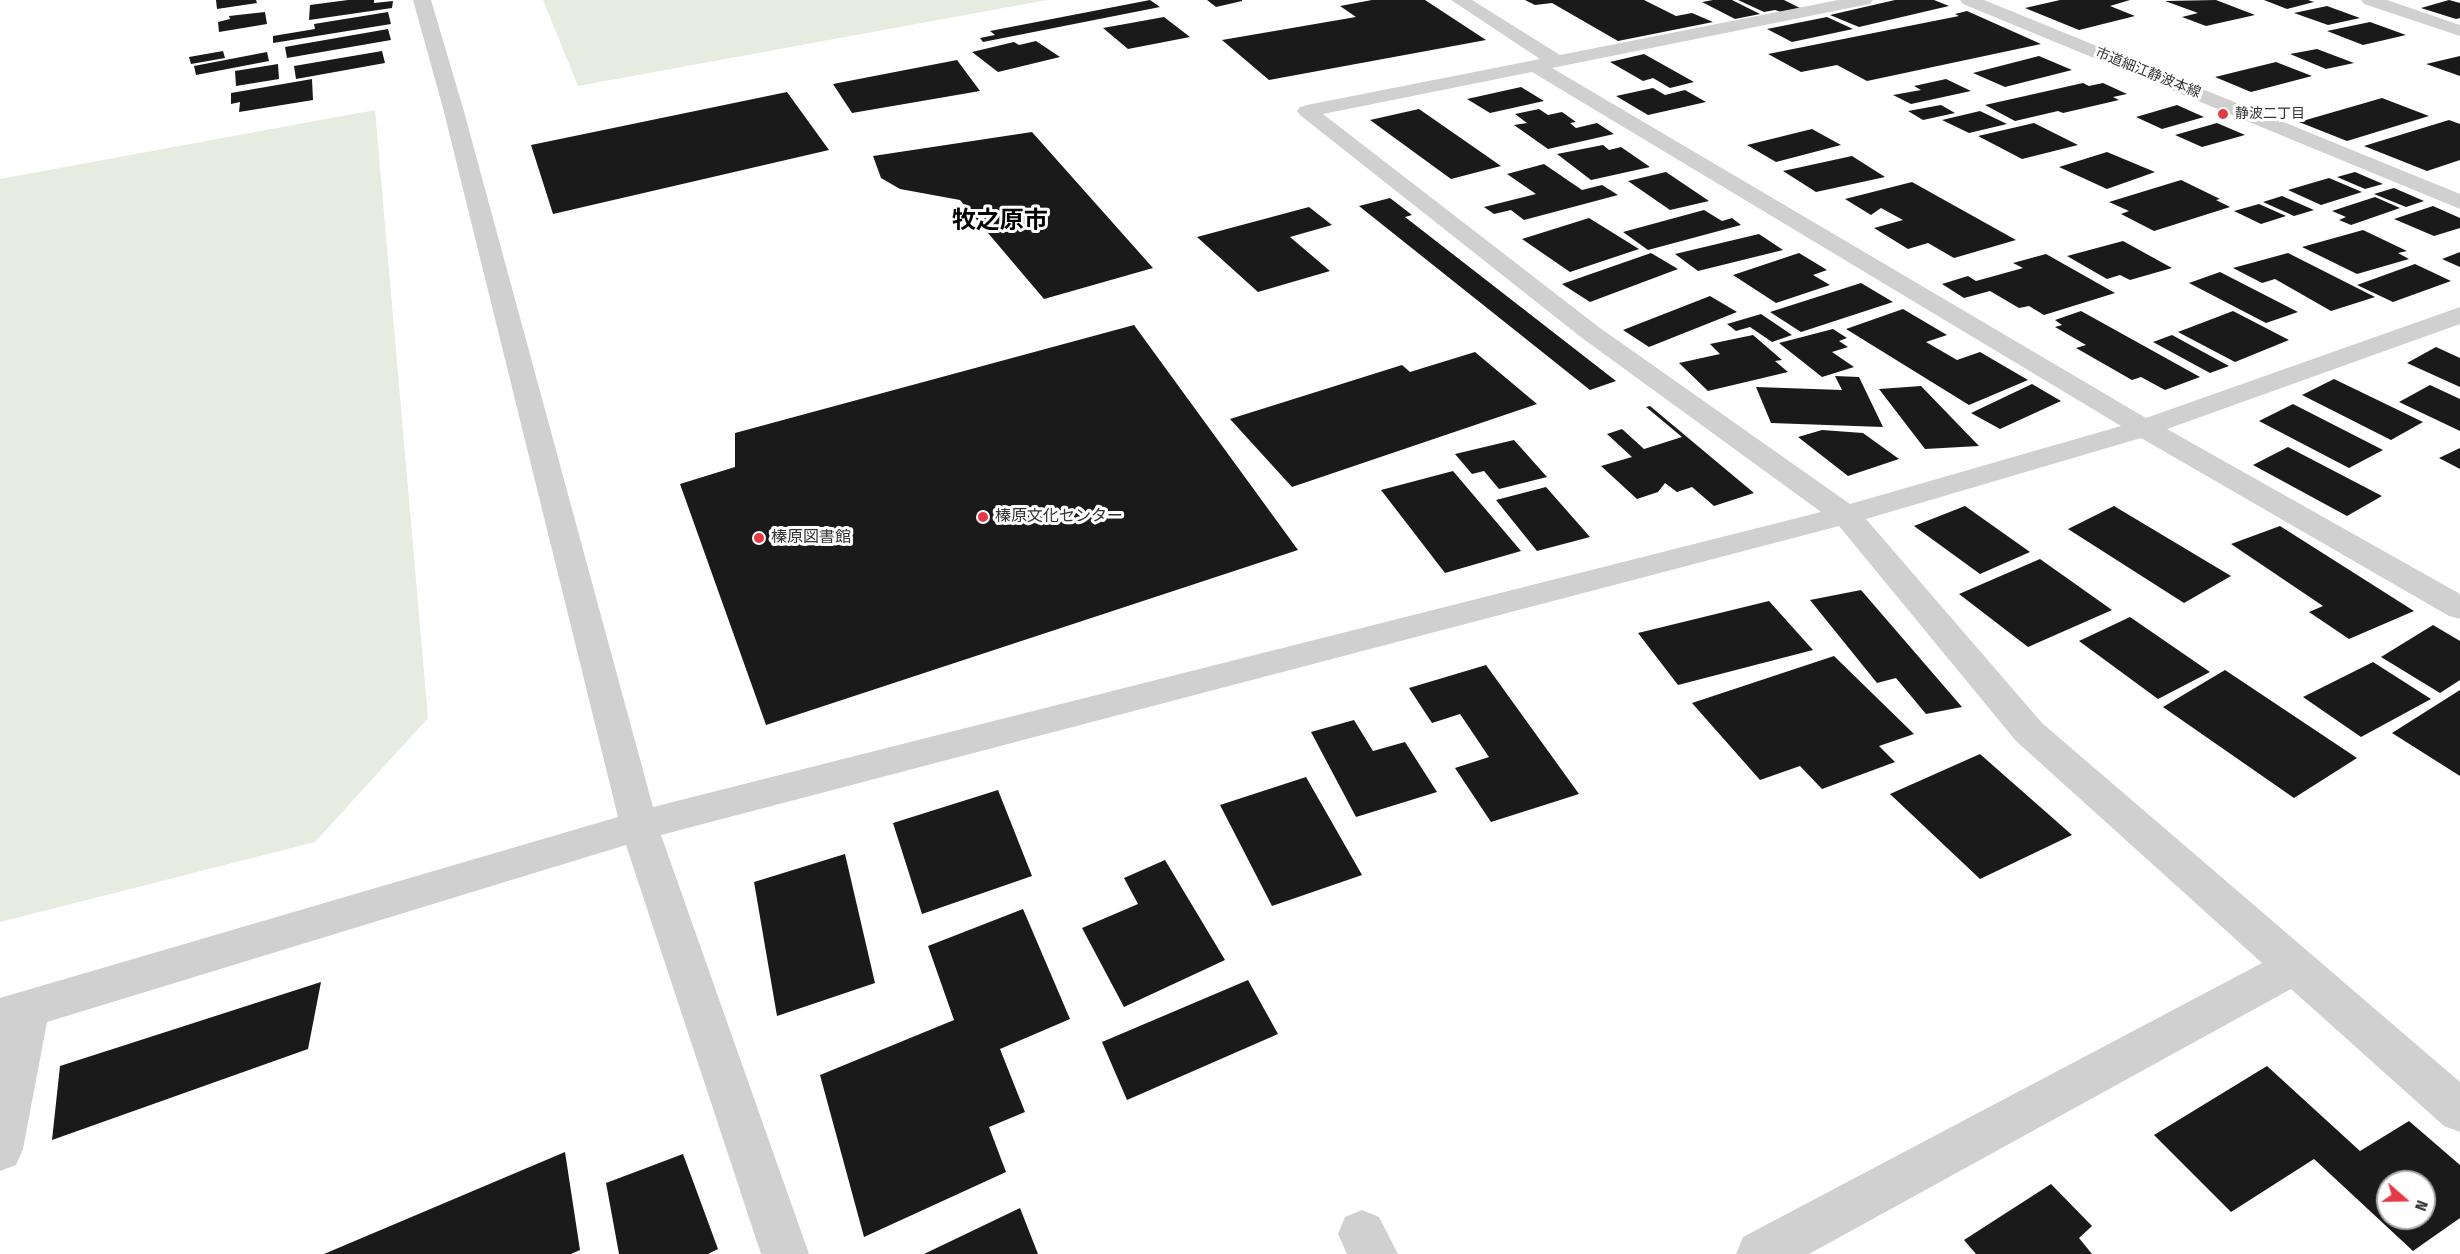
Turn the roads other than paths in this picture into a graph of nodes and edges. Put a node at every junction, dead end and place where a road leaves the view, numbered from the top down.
1 (422, 0) edge
2 (1460, 0) edge
3 (1864, 0) edge
4 (1969, 0) edge
5 (2370, 0) edge
6 (2460, 31) edge
7 (1545, 62) junction
8 (2460, 202) edge
9 (2460, 315) edge
10 (2144, 428) junction
11 (1846, 515) junction
12 (2460, 608) edge
13 (639, 826) junction
14 (2295, 966) junction
15 (14, 1013) edge
16 (2460, 1111) edge
17 (0, 1149) edge
18 (785, 1254) edge
19 (1760, 1254) edge

1 - 13 street
2 - 7 street
3 - 7 street
4 - 8 street, 市道細江静波本線
5 - 6 street
7 - 10 street
7 - 11 street
9 - 10 street
10 - 11 street
10 - 12 street
11 - 13 street
11 - 14 street
13 - 15 street
13 - 18 street
14 - 16 street
14 - 19 street
15 - 17 street

